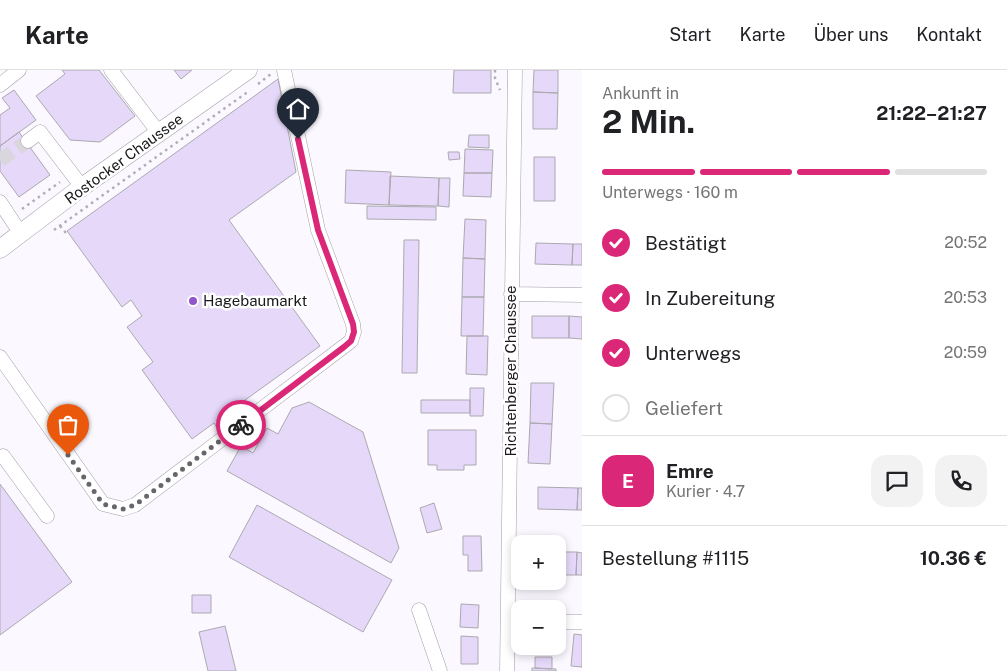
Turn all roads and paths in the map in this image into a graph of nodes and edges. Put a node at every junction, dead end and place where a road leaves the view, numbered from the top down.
1 (19, 70) edge
2 (110, 70) edge
3 (248, 70) edge
4 (277, 70) edge
5 (284, 70) edge
6 (515, 70) edge
7 (0, 84) edge
8 (159, 133) junction
9 (28, 141) tunnel mouth
10 (82, 187) junction
11 (0, 202) edge
12 (60, 226) junction
13 (52, 231) dead end
14 (66, 233) dead end
15 (21, 234) junction
16 (0, 249) edge
17 (512, 294) junction
18 (582, 295) edge
19 (0, 357) edge
20 (3, 456) dead end
21 (48, 516) dead end
22 (514, 600) edge
23 (419, 610) dead end
24 (566, 622) edge
25 (582, 622) edge
26 (511, 640) edge
27 (440, 671) edge
28 (506, 671) edge

1 - 7 street
2 - 8 street
3 - 8 main road, Rostocker Chaussee
4 - 12 path
5 - 19 street
6 - 17 street, Richtenberger Chaussee
8 - 10 main road, Rostocker Chaussee
9 - 10 street
10 - 15 main road, Rostocker Chaussee
11 - 15 street
12 - 13 path
12 - 14 path
15 - 16 main road, Rostocker Chaussee
17 - 18 street
17 - 22 street, Richtenberger Chaussee
20 - 21 street
23 - 27 street
24 - 25 street
26 - 28 street, Richtenberger Chaussee

